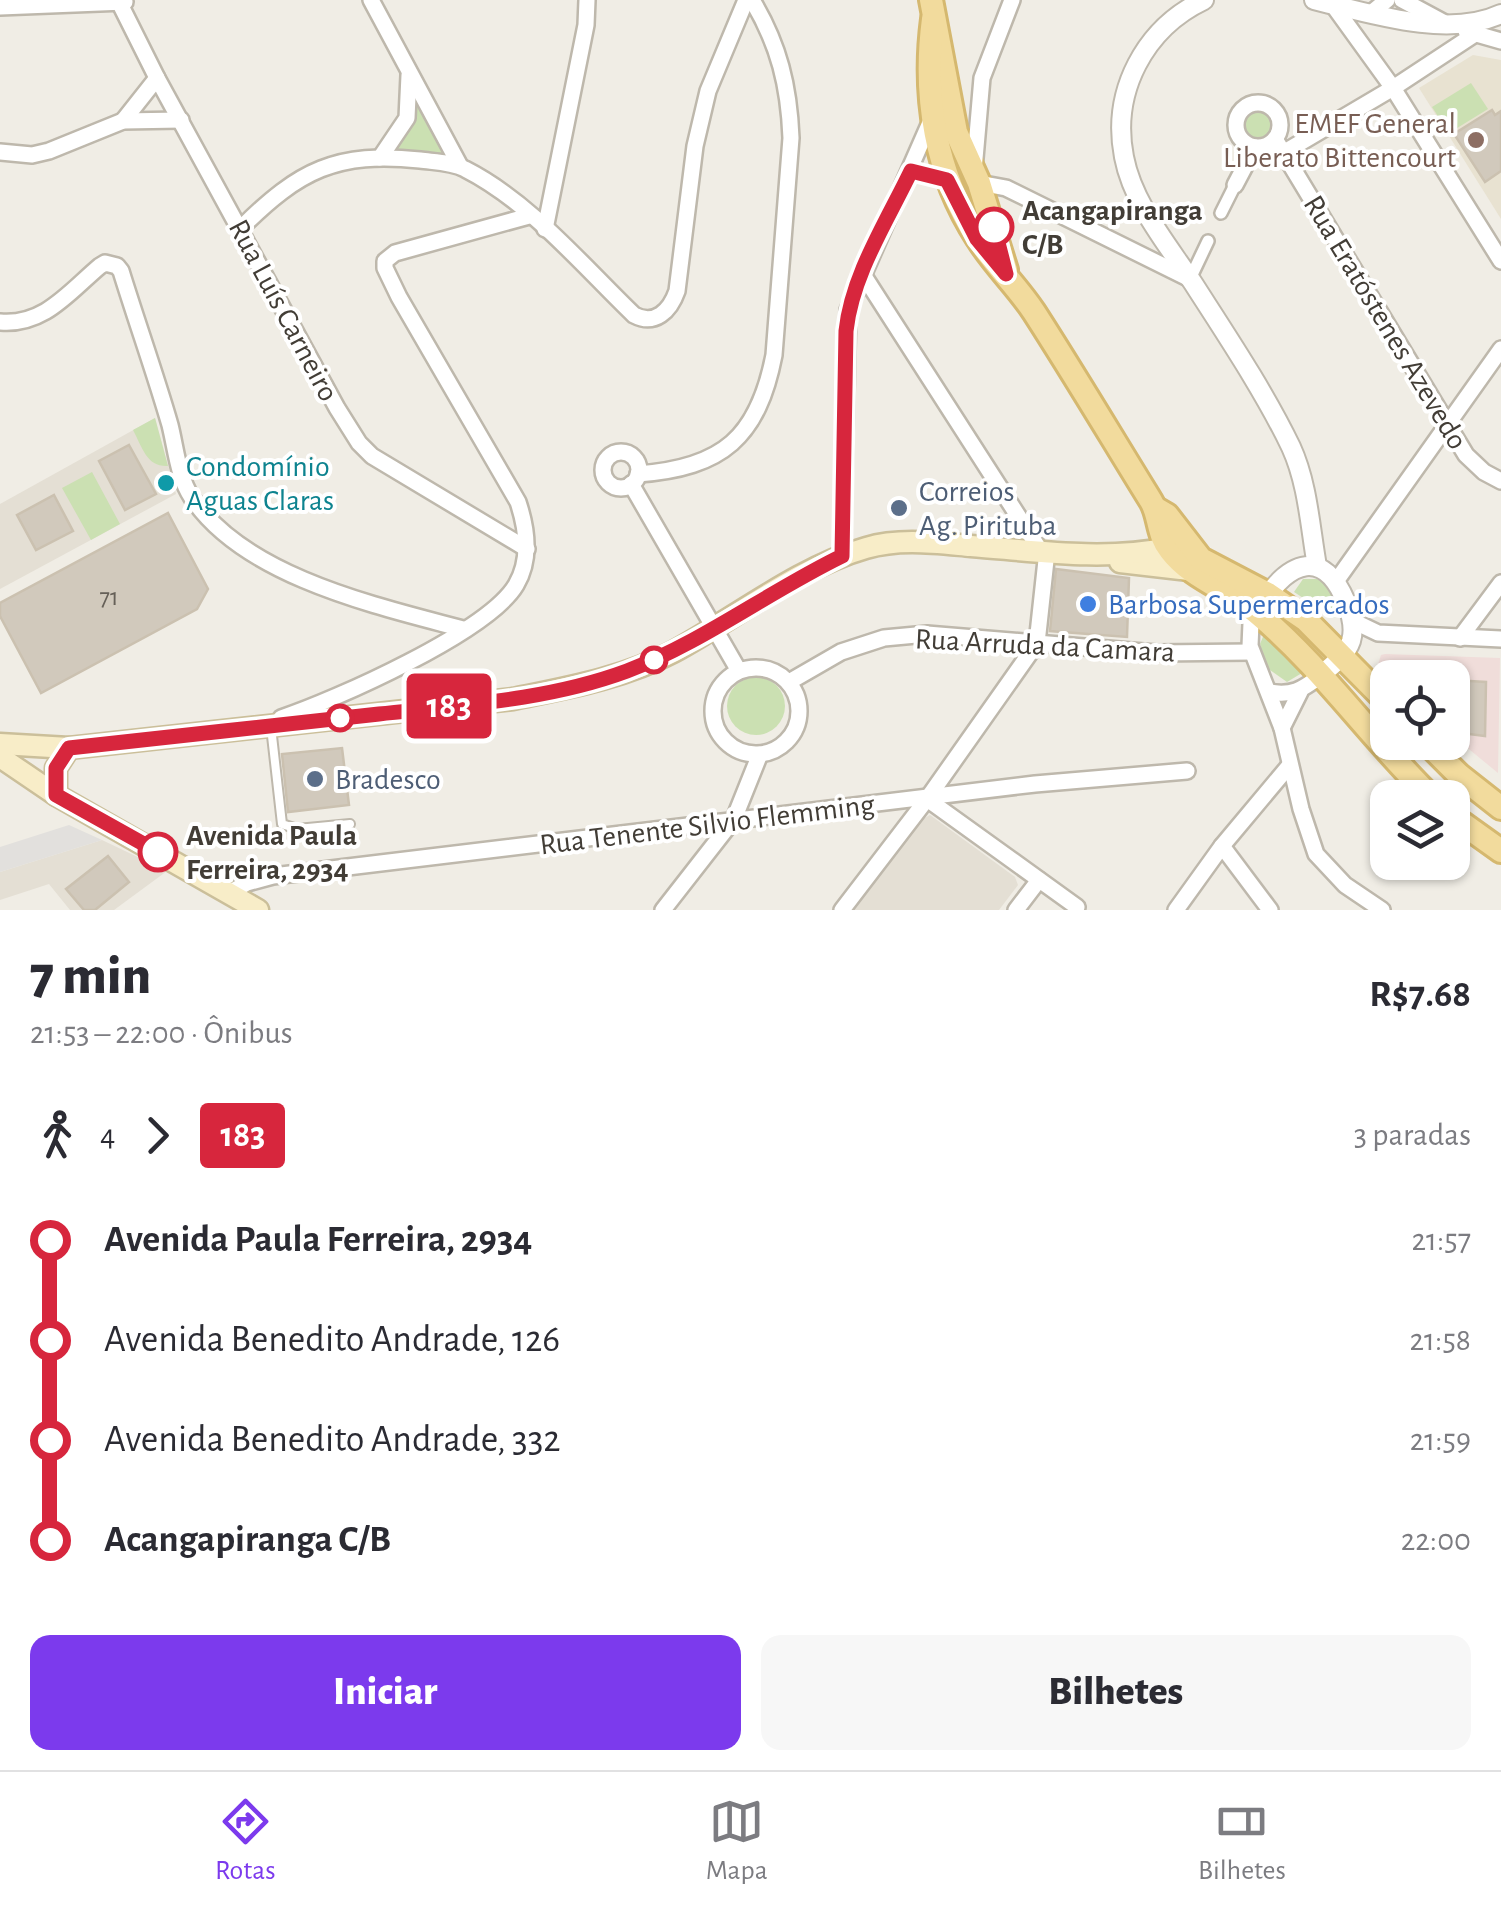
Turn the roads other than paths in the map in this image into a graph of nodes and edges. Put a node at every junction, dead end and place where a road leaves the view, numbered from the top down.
1 (371, 0) edge
2 (587, 0) edge
3 (749, 0) edge
4 (1012, 0) edge
5 (1204, 0) edge
6 (1314, 0) edge
7 (1387, 0) edge
8 (1402, 0) edge
9 (122, 1) edge
10 (1333, 4) junction
11 (0, 7) edge
12 (932, 10) edge
13 (1422, 11) edge
14 (1371, 13) junction
15 (1501, 14) edge
16 (1450, 26) junction
17 (1476, 34) junction
18 (1501, 41) edge
19 (408, 68) junction
20 (157, 78) junction
21 (982, 78) junction
22 (1393, 88) junction
23 (941, 107) junction
24 (180, 120) junction
25 (123, 122) junction
26 (1279, 146) junction
27 (1255, 147) junction
28 (0, 152) edge
29 (380, 158) junction
30 (460, 166) junction
31 (911, 171) junction
32 (976, 177) junction
33 (947, 180) junction
34 (1235, 186) joint
35 (1222, 212) dead end
36 (530, 216) junction
37 (241, 228) junction
38 (545, 229) junction
39 (1208, 241) dead end
40 (1501, 261) edge
41 (862, 273) junction
42 (1006, 274) junction
43 (1190, 279) junction
44 (0, 322) edge
45 (1501, 349) edge
46 (1448, 426) junction
47 (1501, 481) edge
48 (1156, 508) junction
49 (1168, 548) junction
50 (527, 550) junction
51 (1044, 550) junction
52 (1099, 555) junction
53 (842, 556) junction
54 (1190, 560) junction
55 (1317, 566) junction
56 (1337, 580) junction
57 (1501, 583) edge
58 (1262, 603) junction
59 (1352, 621) junction
60 (463, 629) junction
61 (713, 630) junction
62 (1378, 634) junction
63 (1460, 638) junction
64 (1501, 639) edge
65 (1038, 642) junction
66 (1252, 652) junction
67 (1342, 656) junction
68 (739, 671) junction
69 (1320, 676) junction
70 (789, 682) junction
71 (1370, 685) edge
72 (1268, 692) junction
73 (1300, 692) junction
74 (260, 728) junction
75 (1282, 728) junction
76 (69, 748) junction
77 (760, 754) junction
78 (3, 755) edge
79 (1443, 760) edge
80 (1289, 766) junction
81 (1187, 771) dead end
82 (1414, 780) edge
83 (56, 795) junction
84 (928, 799) junction
85 (1501, 808) edge
86 (734, 819) junction
87 (350, 824) dead end
88 (1470, 829) edge
89 (1222, 846) junction
90 (1501, 851) edge
91 (1040, 880) junction
92 (231, 892) junction
93 (1077, 907) dead end
94 (258, 910) edge
95 (663, 910) edge
96 (842, 910) edge
97 (1016, 910) edge
98 (1176, 910) edge
99 (1270, 910) edge
100 (1382, 910) edge

1 - 19 street
2 - 38 street
3 - 38 street
3 - 61 street
4 - 21 street
5 - 43 street
6 - 10 street
7 - 14 street
8 - 13 street
9 - 11 street
9 - 20 street, Rua Luís Carneiro
10 - 14 street
10 - 22 street
12 - 23 main road
13 - 14 street
13 - 16 street
15 - 16 street
16 - 17 street
17 - 18 street
17 - 22 street
19 - 29 street
19 - 30 street
20 - 24 street, Rua Luís Carneiro
20 - 25 street
21 - 23 street
21 - 32 street
22 - 26 street
22 - 40 street
23 - 31 street
23 - 32 main road
23 - 33 main road
24 - 25 street
24 - 37 street, Rua Luís Carneiro
25 - 28 street
26 - 27 street
26 - 27 street
26 - 46 street, Rua Eratóstenes Azevedo
27 - 34 street
29 - 30 street
29 - 37 street
30 - 36 street
31 - 33 street
31 - 41 street
32 - 33 main road
32 - 42 main road
32 - 43 street
33 - 42 main road
34 - 35 street
36 - 38 street
36 - 50 street
37 - 50 street, Rua Luís Carneiro
39 - 43 street
41 - 51 street
41 - 53 street
42 - 48 main road
43 - 55 street
44 - 60 street
45 - 46 street
46 - 47 street, Rua Eratóstenes Azevedo
46 - 56 street
48 - 49 main road
48 - 54 main road
49 - 52 main road
49 - 54 main road
50 - 60 street
51 - 52 main road
51 - 53 main road
51 - 65 street
52 - 54 main road
53 - 61 main road
54 - 58 main road
55 - 56 street
55 - 58 street
56 - 59 street
57 - 63 street
58 - 66 street
58 - 67 main road
58 - 69 main road
59 - 62 street
59 - 67 street
60 - 74 street
61 - 68 street
61 - 74 main road
62 - 63 street
62 - 67 street
63 - 64 street
65 - 66 street, Rua Arruda da Camara
65 - 70 street, Rua Arruda da Camara
65 - 84 street
66 - 72 street
67 - 69 street
67 - 71 main road
68 - 70 street
68 - 77 street
69 - 73 street
69 - 82 main road
70 - 77 street
72 - 73 street
72 - 75 street
73 - 75 street
74 - 76 main road
74 - 87 lane
75 - 80 street
76 - 78 main road
76 - 83 main road
77 - 86 street
78 - 83 main road
79 - 85 main road
80 - 89 street
80 - 100 street
81 - 84 street, Rua Tenente Silvio Flemming
83 - 92 main road
84 - 86 street, Rua Tenente Silvio Flemming
84 - 91 street
84 - 96 street
86 - 92 street, Rua Tenente Silvio Flemming
86 - 95 street
88 - 90 main road
89 - 98 street
89 - 99 street
91 - 93 street
91 - 97 street
92 - 94 main road

